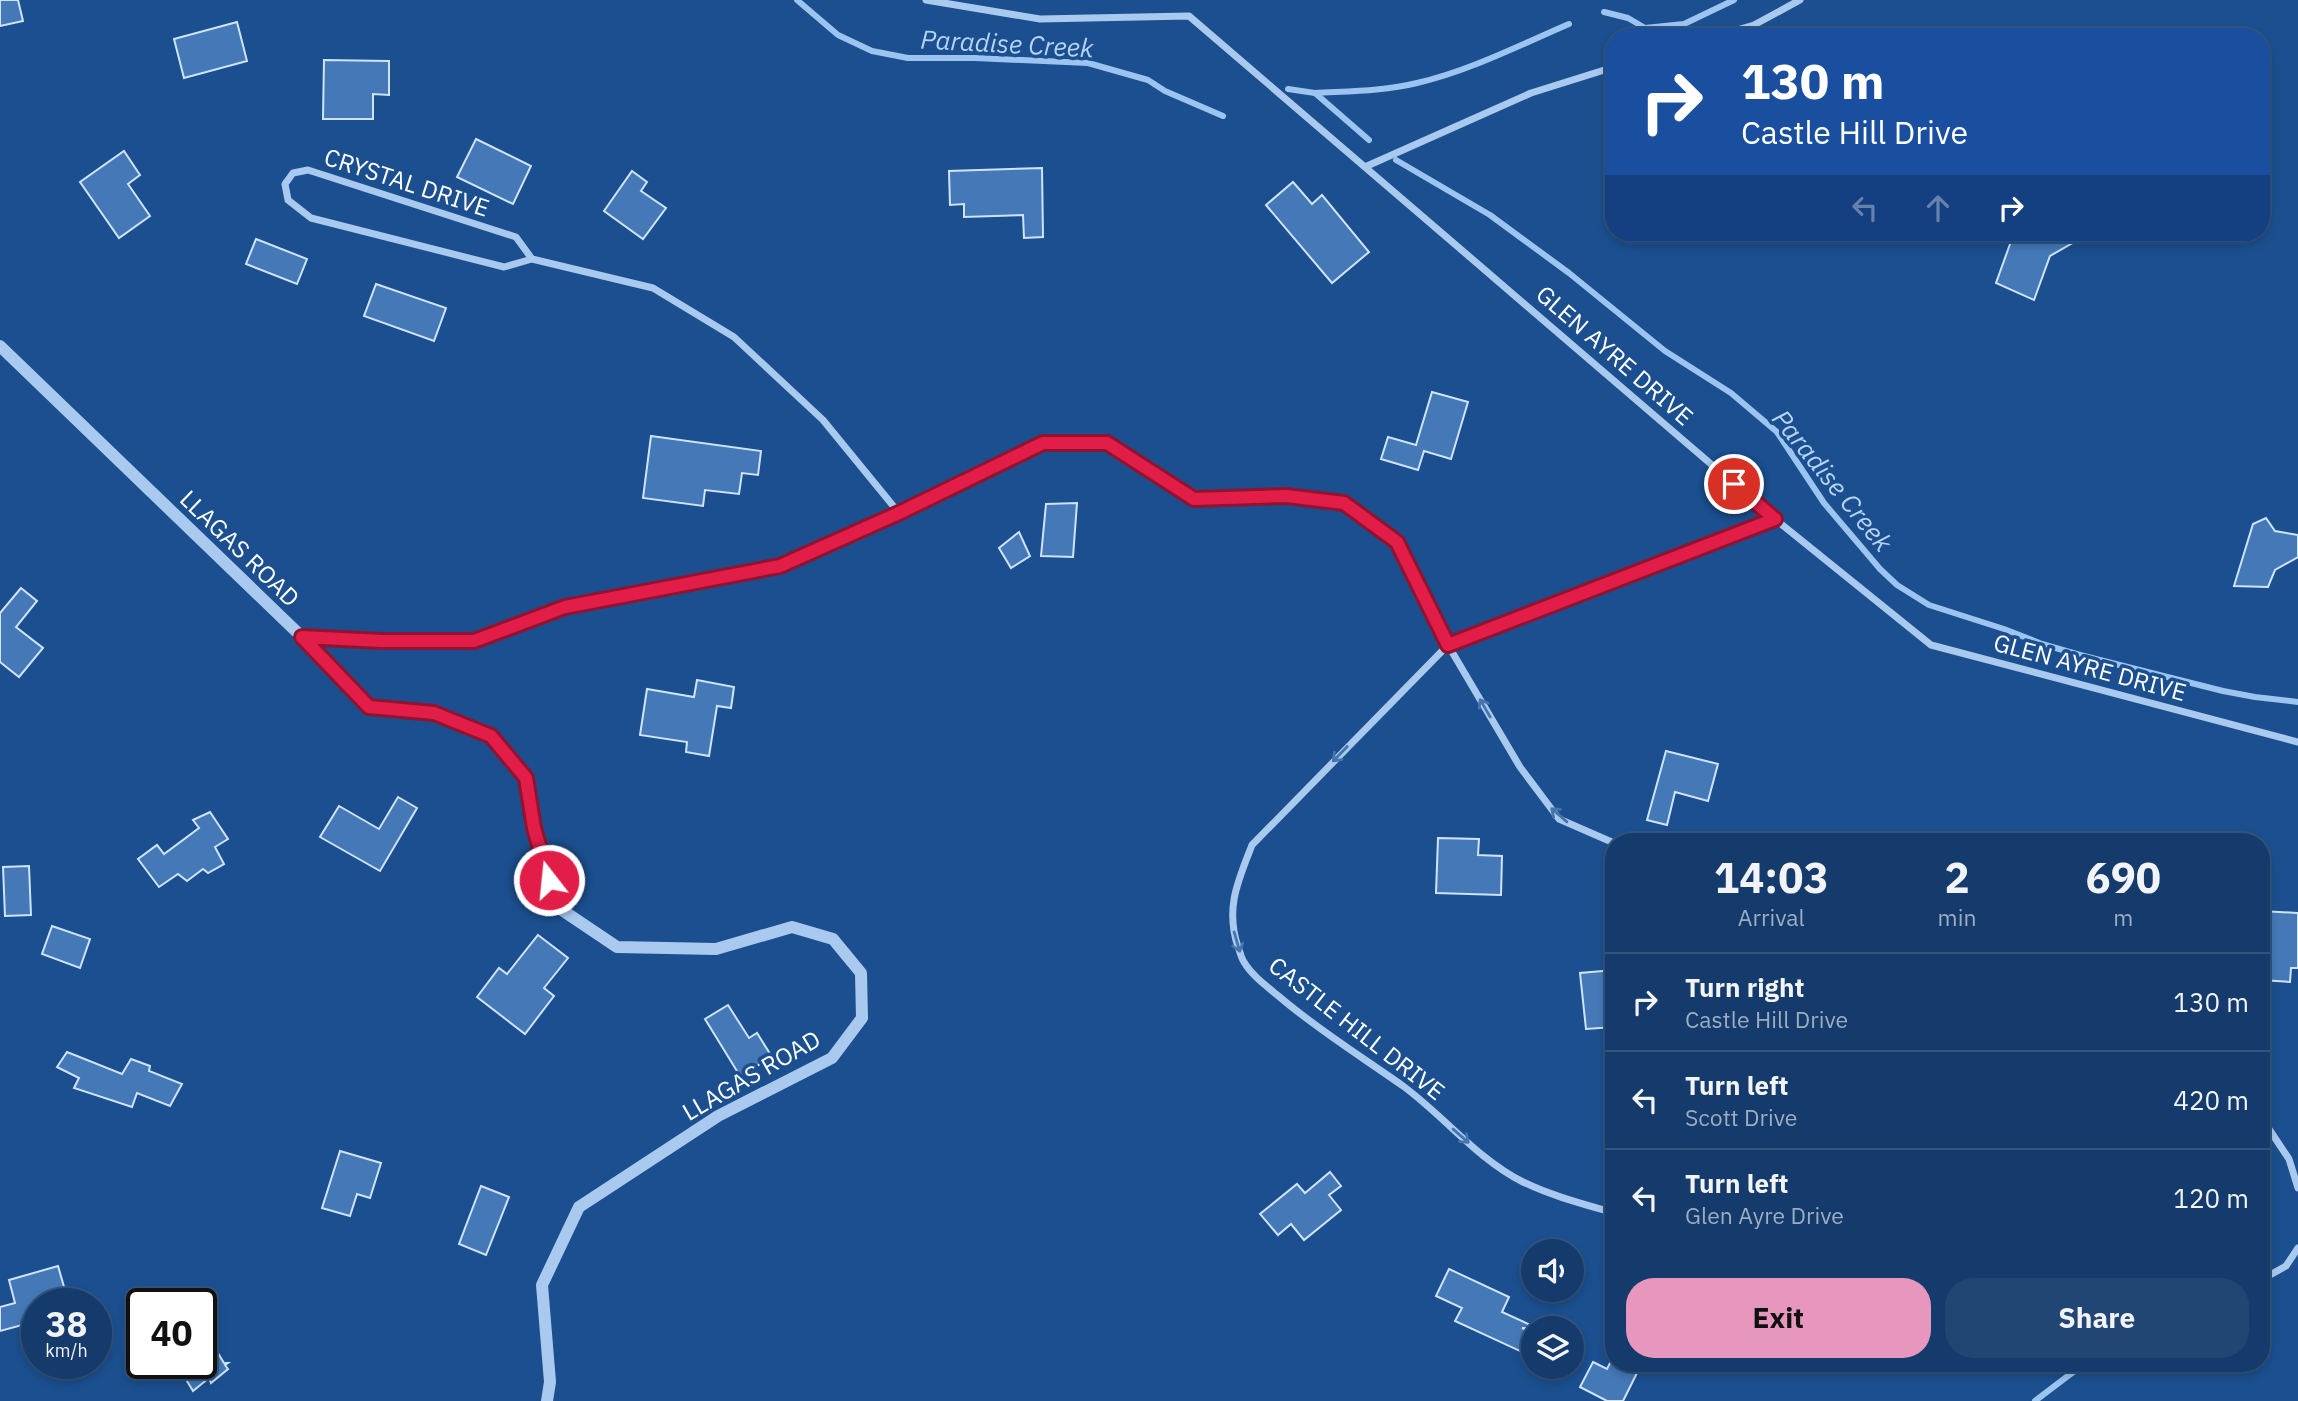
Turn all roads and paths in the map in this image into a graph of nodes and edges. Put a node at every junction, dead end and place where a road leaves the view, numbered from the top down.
1 (926, 0) edge
2 (1800, 0) edge
3 (1741, 28) edge
4 (1605, 70) edge
5 (1367, 166) junction
6 (533, 259) junction
7 (0, 346) edge
8 (899, 513) junction
9 (1775, 519) junction
10 (302, 637) junction
11 (1448, 645) junction
12 (2298, 742) edge
13 (1605, 839) edge
14 (2270, 1130) edge
15 (2298, 1188) edge
16 (1605, 1210) edge
17 (2298, 1248) edge
18 (2270, 1275) edge
19 (547, 1401) edge

1 - 5 street, GLEN AYRE DRIVE
2 - 3 street
4 - 5 street
5 - 9 street, GLEN AYRE DRIVE
6 - 6 street, CRYSTAL DRIVE
6 - 8 street, CRYSTAL DRIVE
7 - 10 street, LLAGAS ROAD
8 - 10 street
8 - 11 street
9 - 11 street
9 - 12 street, GLEN AYRE DRIVE
10 - 19 street, LLAGAS ROAD
13 -> 11 street
11 -> 16 street, CASTLE HILL DRIVE
14 - 15 street
17 - 18 street

